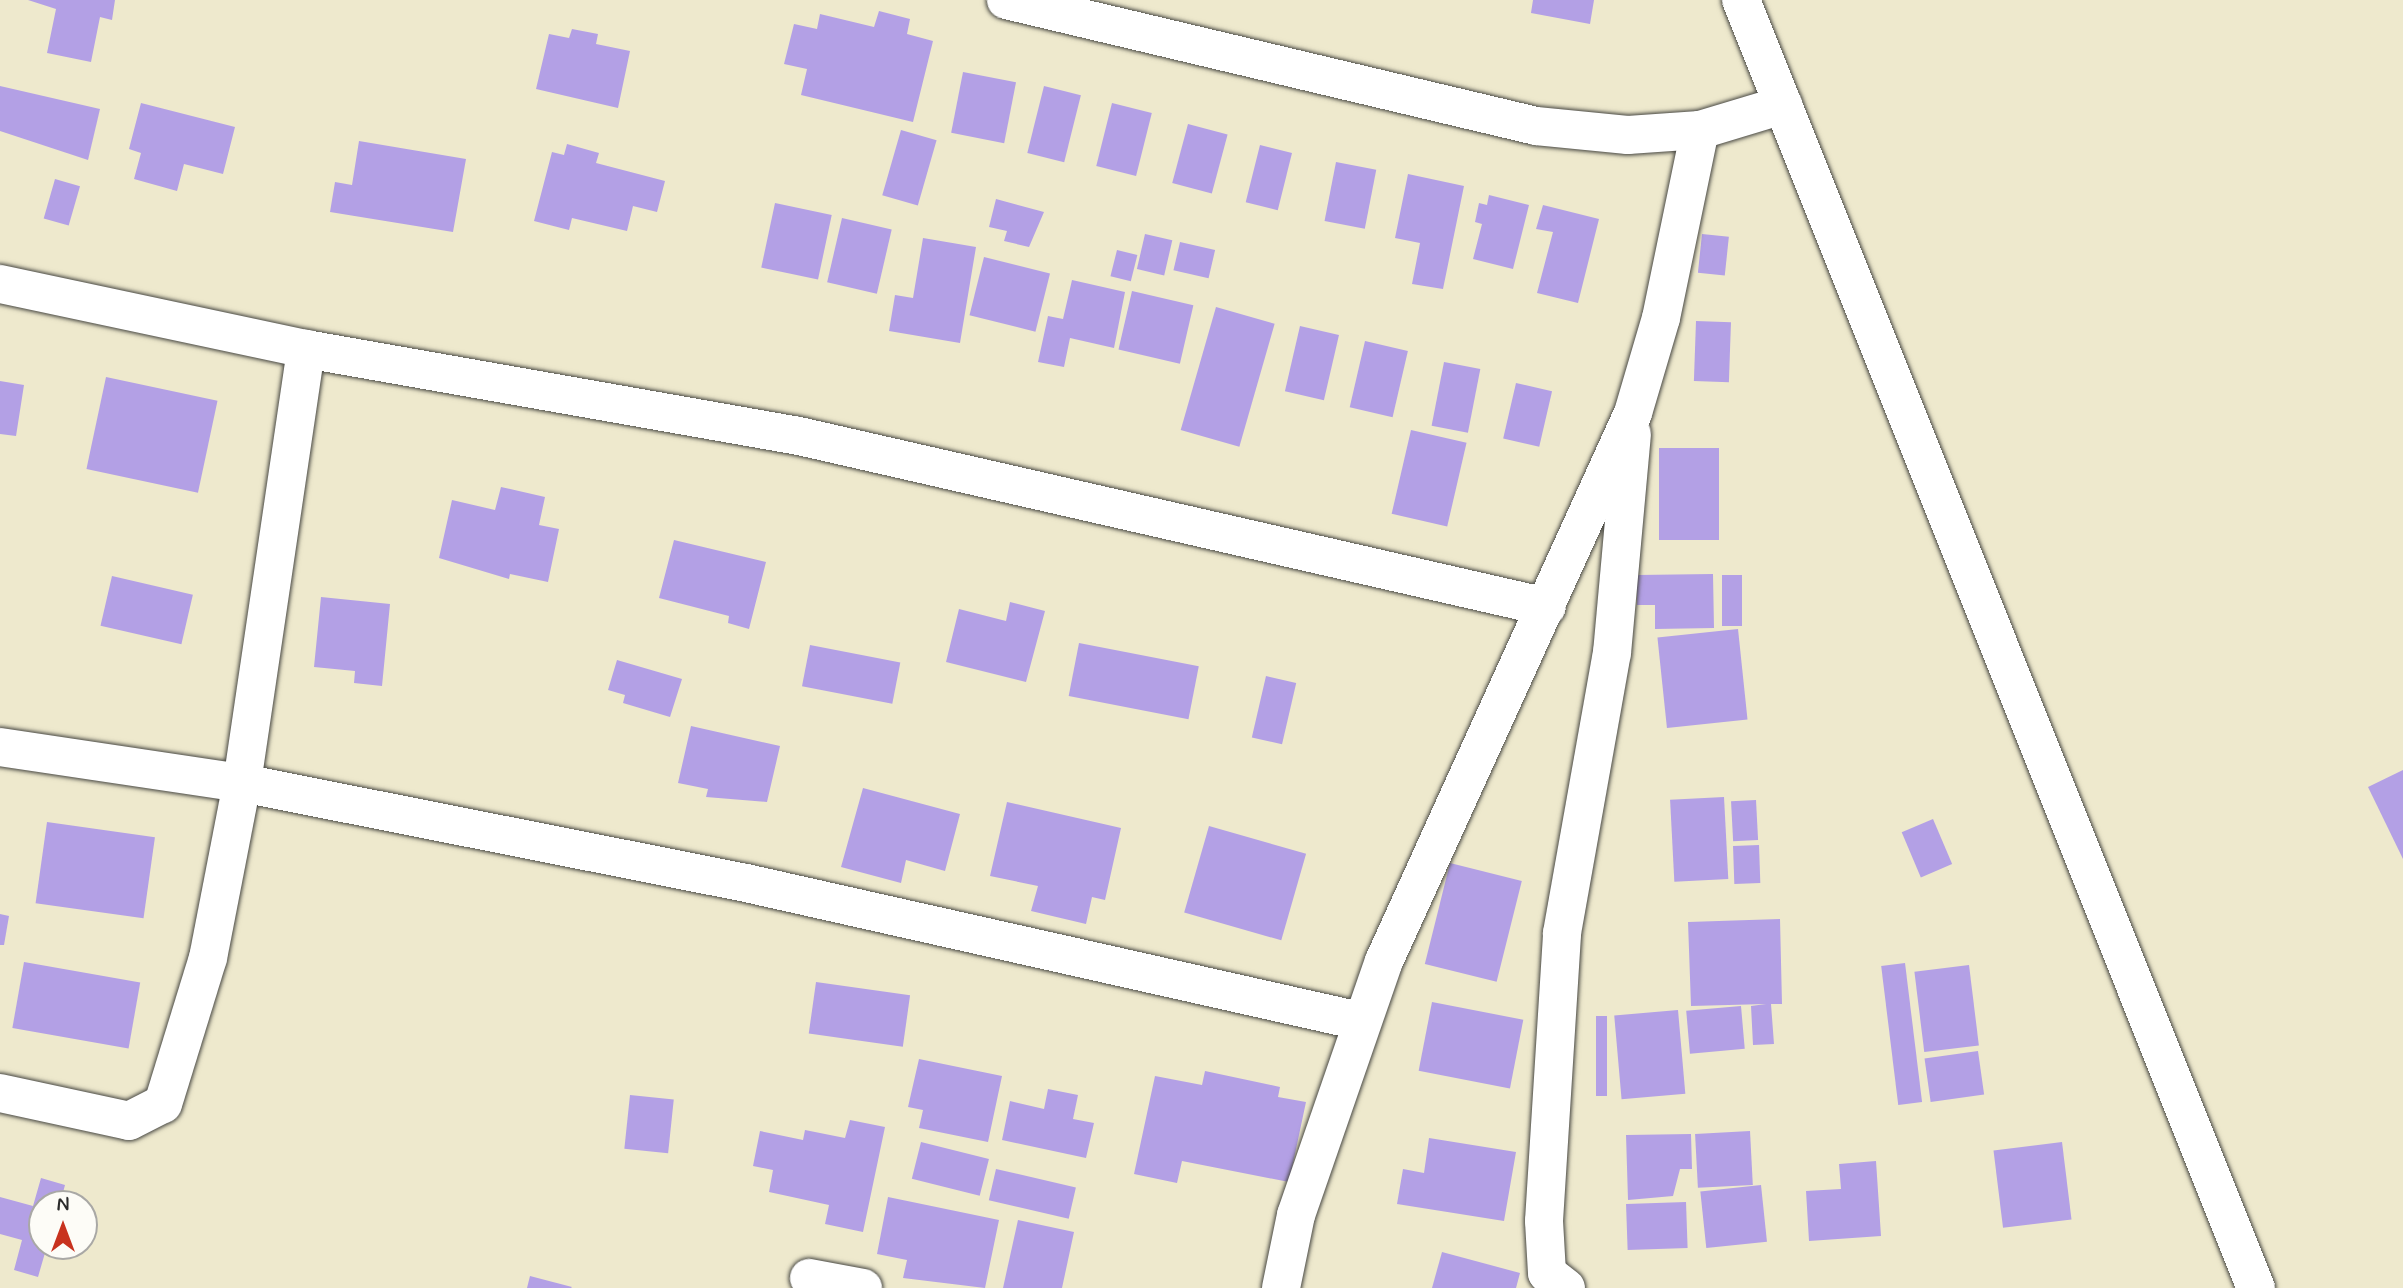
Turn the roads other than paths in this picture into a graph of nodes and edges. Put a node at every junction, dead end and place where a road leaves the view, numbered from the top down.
1 (1006, 0) edge
2 (1741, 0) edge
3 (1783, 105) junction
4 (1700, 130) junction
5 (0, 285) edge
6 (306, 349) junction
7 (1633, 413) junction
8 (1547, 607) junction
9 (0, 747) edge
10 (242, 783) junction
11 (1360, 1021) junction
12 (0, 1093) edge
13 (809, 1278) dead end
14 (863, 1288) edge
15 (1281, 1288) edge
16 (1566, 1288) edge
17 (2256, 1288) edge

1 - 4 street
2 - 3 street
3 - 4 street
3 - 17 street
4 - 7 street
5 - 6 street
6 - 8 street
6 - 10 street
7 - 8 street
7 - 16 street
8 - 11 street
9 - 10 street
10 - 11 street
10 - 12 street
11 - 15 street
13 - 14 street

